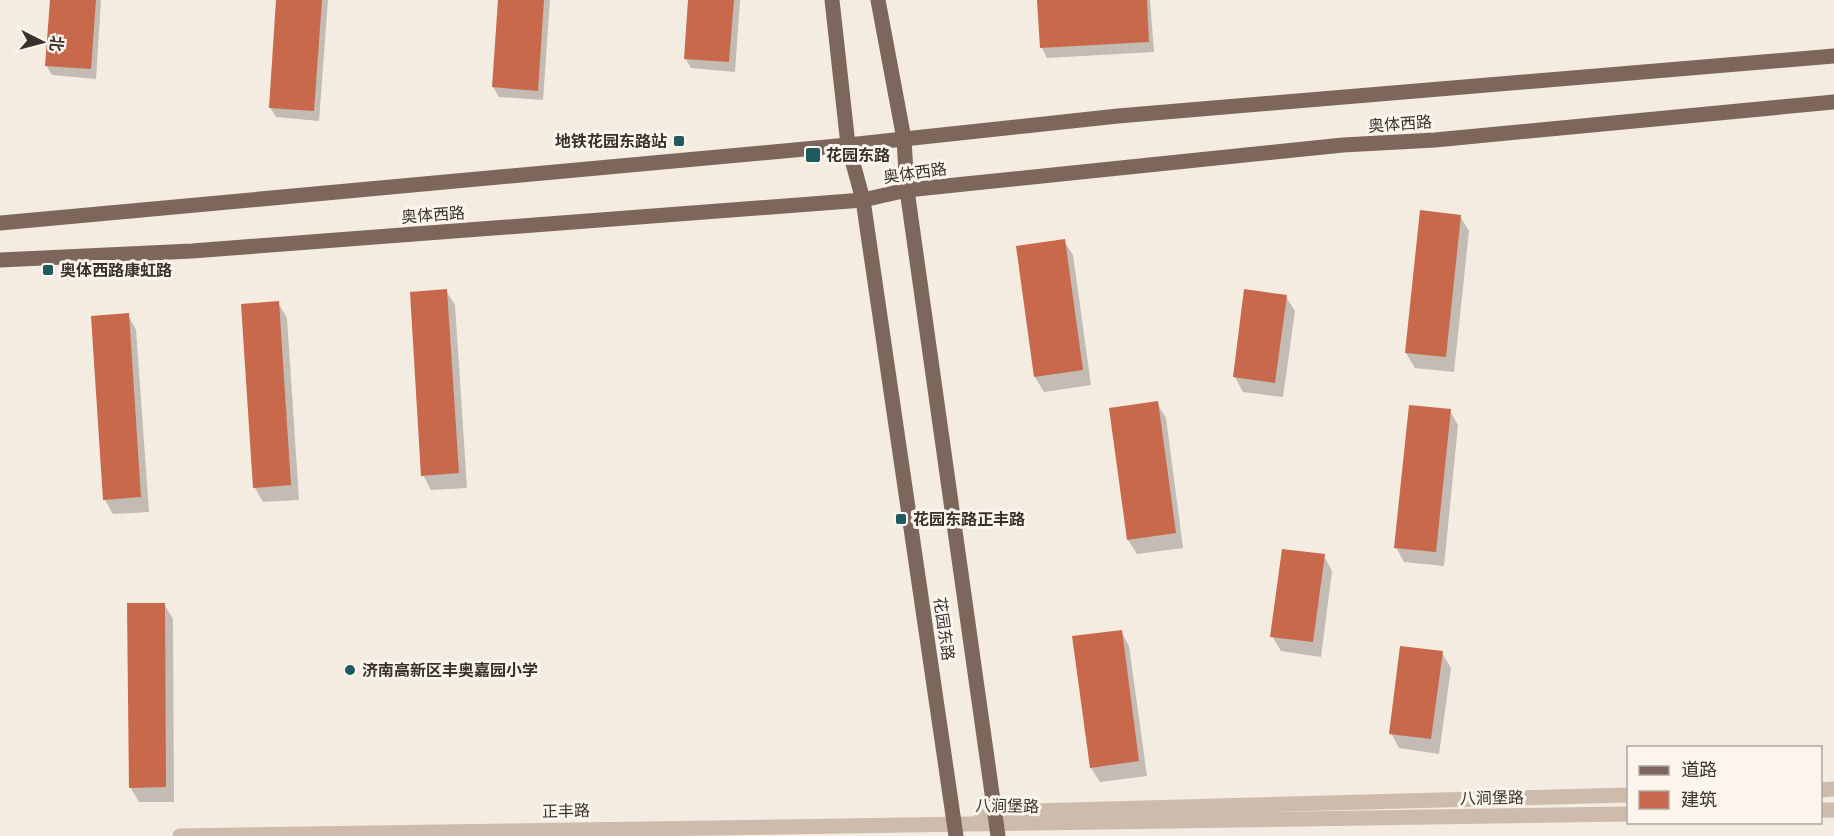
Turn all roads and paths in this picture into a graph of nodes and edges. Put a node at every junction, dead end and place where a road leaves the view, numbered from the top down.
1 (832, 0) edge
2 (878, 0) edge
3 (1834, 56) edge
4 (1834, 102) edge
5 (904, 139) junction
6 (848, 146) junction
7 (907, 190) junction
8 (863, 201) junction
9 (0, 223) edge
10 (0, 260) edge
11 (1627, 795) edge
12 (1627, 814) edge
13 (996, 824) edge
14 (955, 829) edge
15 (573, 832) edge
16 (180, 836) edge

1 - 6 main road, 花园东路
2 - 5 main road, 花园东路
3 - 5 main road, 奥体西路
4 - 7 main road, 奥体西路
5 - 6 main road, 奥体西路
5 - 7 main road, 花园东路
6 - 8 main road, 花园东路
6 - 9 main road, 奥体西路
7 - 8 main road, 奥体西路
7 - 13 main road, 花园东路
8 - 10 main road, 奥体西路
8 - 14 main road, 花园东路
11 - 13 street, 八涧堡路
12 - 13 street, 八涧堡路
13 - 14 street, 八涧堡路
14 - 15 street, 正丰路
15 - 16 street, 正丰路

